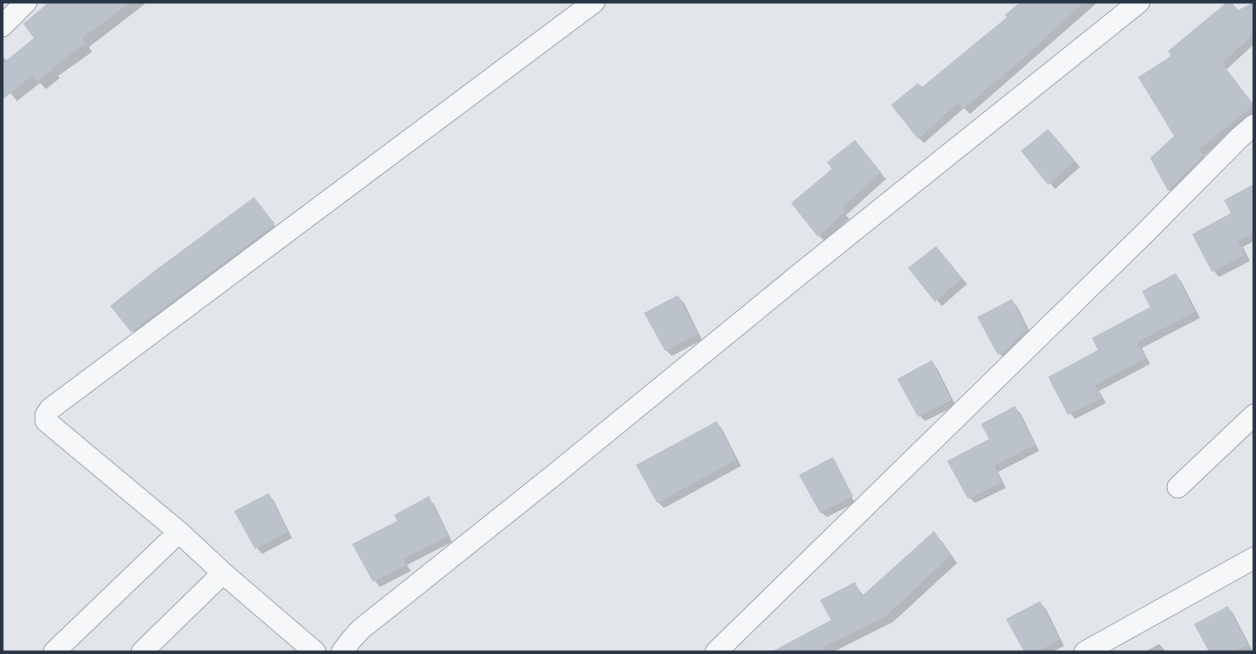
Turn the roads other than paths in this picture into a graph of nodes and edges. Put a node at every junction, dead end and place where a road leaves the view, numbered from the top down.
1 (26, 2) edge
2 (594, 2) edge
3 (1139, 2) edge
4 (2, 26) edge
5 (1254, 125) edge
6 (1254, 415) edge
7 (1178, 487) dead end
8 (179, 532) junction
9 (1254, 558) edge
10 (223, 573) junction
11 (54, 652) edge
12 (142, 652) edge
13 (315, 652) edge
14 (342, 652) edge
15 (716, 652) edge
16 (1085, 652) edge

1 - 4 street
2 - 8 street
3 - 14 street
5 - 15 street
6 - 7 street
8 - 10 street
8 - 11 street
9 - 16 street
10 - 12 street
10 - 13 street

